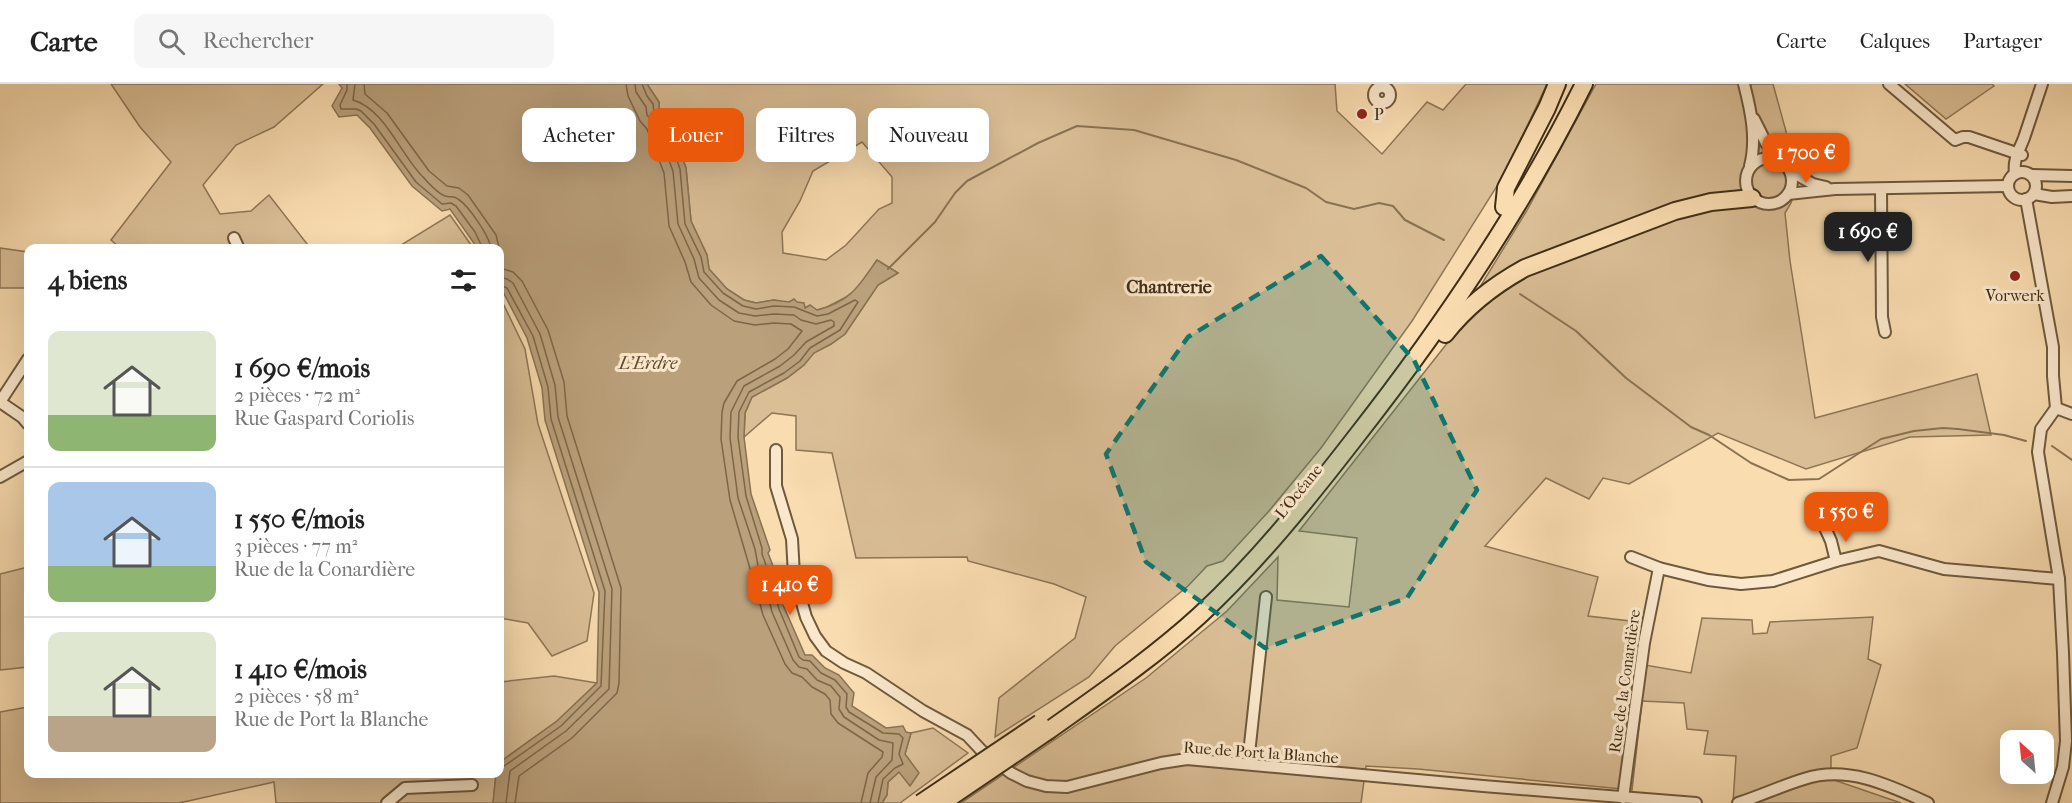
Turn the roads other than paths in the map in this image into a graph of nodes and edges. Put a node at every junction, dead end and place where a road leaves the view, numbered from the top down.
1 (1557, 84) edge
2 (1571, 84) edge
3 (1584, 84) edge
4 (1744, 84) edge
5 (1889, 84) edge
6 (2042, 84) edge
7 (1751, 113) junction
8 (2019, 154) junction
9 (1778, 159) junction
10 (1750, 167) junction
11 (1790, 171) junction
12 (2024, 174) junction
13 (2072, 176) edge
14 (2007, 186) junction
15 (1835, 189) junction
16 (1881, 189) junction
17 (1788, 194) junction
18 (2072, 196) edge
19 (2030, 197) junction
20 (1752, 198) junction
21 (1504, 207) junction
22 (234, 238) dead end
23 (237, 244) edge
24 (1885, 332) dead end
25 (24, 365) edge
26 (1403, 376) junction
27 (0, 402) edge
28 (2056, 408) junction
29 (2072, 414) edge
30 (24, 419) edge
31 (776, 450) dead end
32 (24, 463) edge
33 (0, 477) edge
34 (1817, 510) dead end
35 (1631, 557) dead end
36 (1836, 561) junction
37 (1659, 568) junction
38 (2059, 579) junction
39 (1266, 597) dead end
40 (1044, 727) junction
41 (1248, 763) junction
42 (472, 785) dead end
43 (1623, 798) junction
44 (1650, 802) edge
45 (387, 803) edge
46 (921, 803) edge
47 (942, 803) edge
48 (1696, 803) edge
49 (1738, 803) edge
50 (1928, 803) edge
51 (2052, 803) edge

1 - 21 highway
2 - 21 highway, L’Océane
3 - 26 highway, L’Océane
4 - 7 street
5 - 8 street
6 - 8 street
7 - 9 street
7 - 10 street
8 - 12 street
9 - 10 street
9 - 11 street
10 - 20 street
11 - 15 street
11 - 17 street
12 - 13 street
12 - 14 street
12 - 19 street
14 - 16 street
14 - 19 street
15 - 16 street
15 - 17 street
16 - 24 street
17 - 20 street
18 - 19 street
19 - 28 street
20 - 26 highway
21 - 40 highway, L’Océane
22 - 23 street
25 - 27 street
26 - 40 highway, L’Océane
27 - 30 street
28 - 29 street
28 - 38 street
31 - 41 street, Rue de Port la Blanche
32 - 33 street
34 - 36 street
35 - 37 street
36 - 37 street
36 - 38 street
37 - 43 street, Rue de la Conardière
38 - 51 street
39 - 41 street
40 - 46 highway, L’Océane, bridge
40 - 47 highway, L’Océane, bridge
41 - 43 street, Rue de Port la Blanche
42 - 45 street
43 - 44 street, Rue de Port la Blanche
44 - 48 street, Rue de Port la Blanche
49 - 50 street

